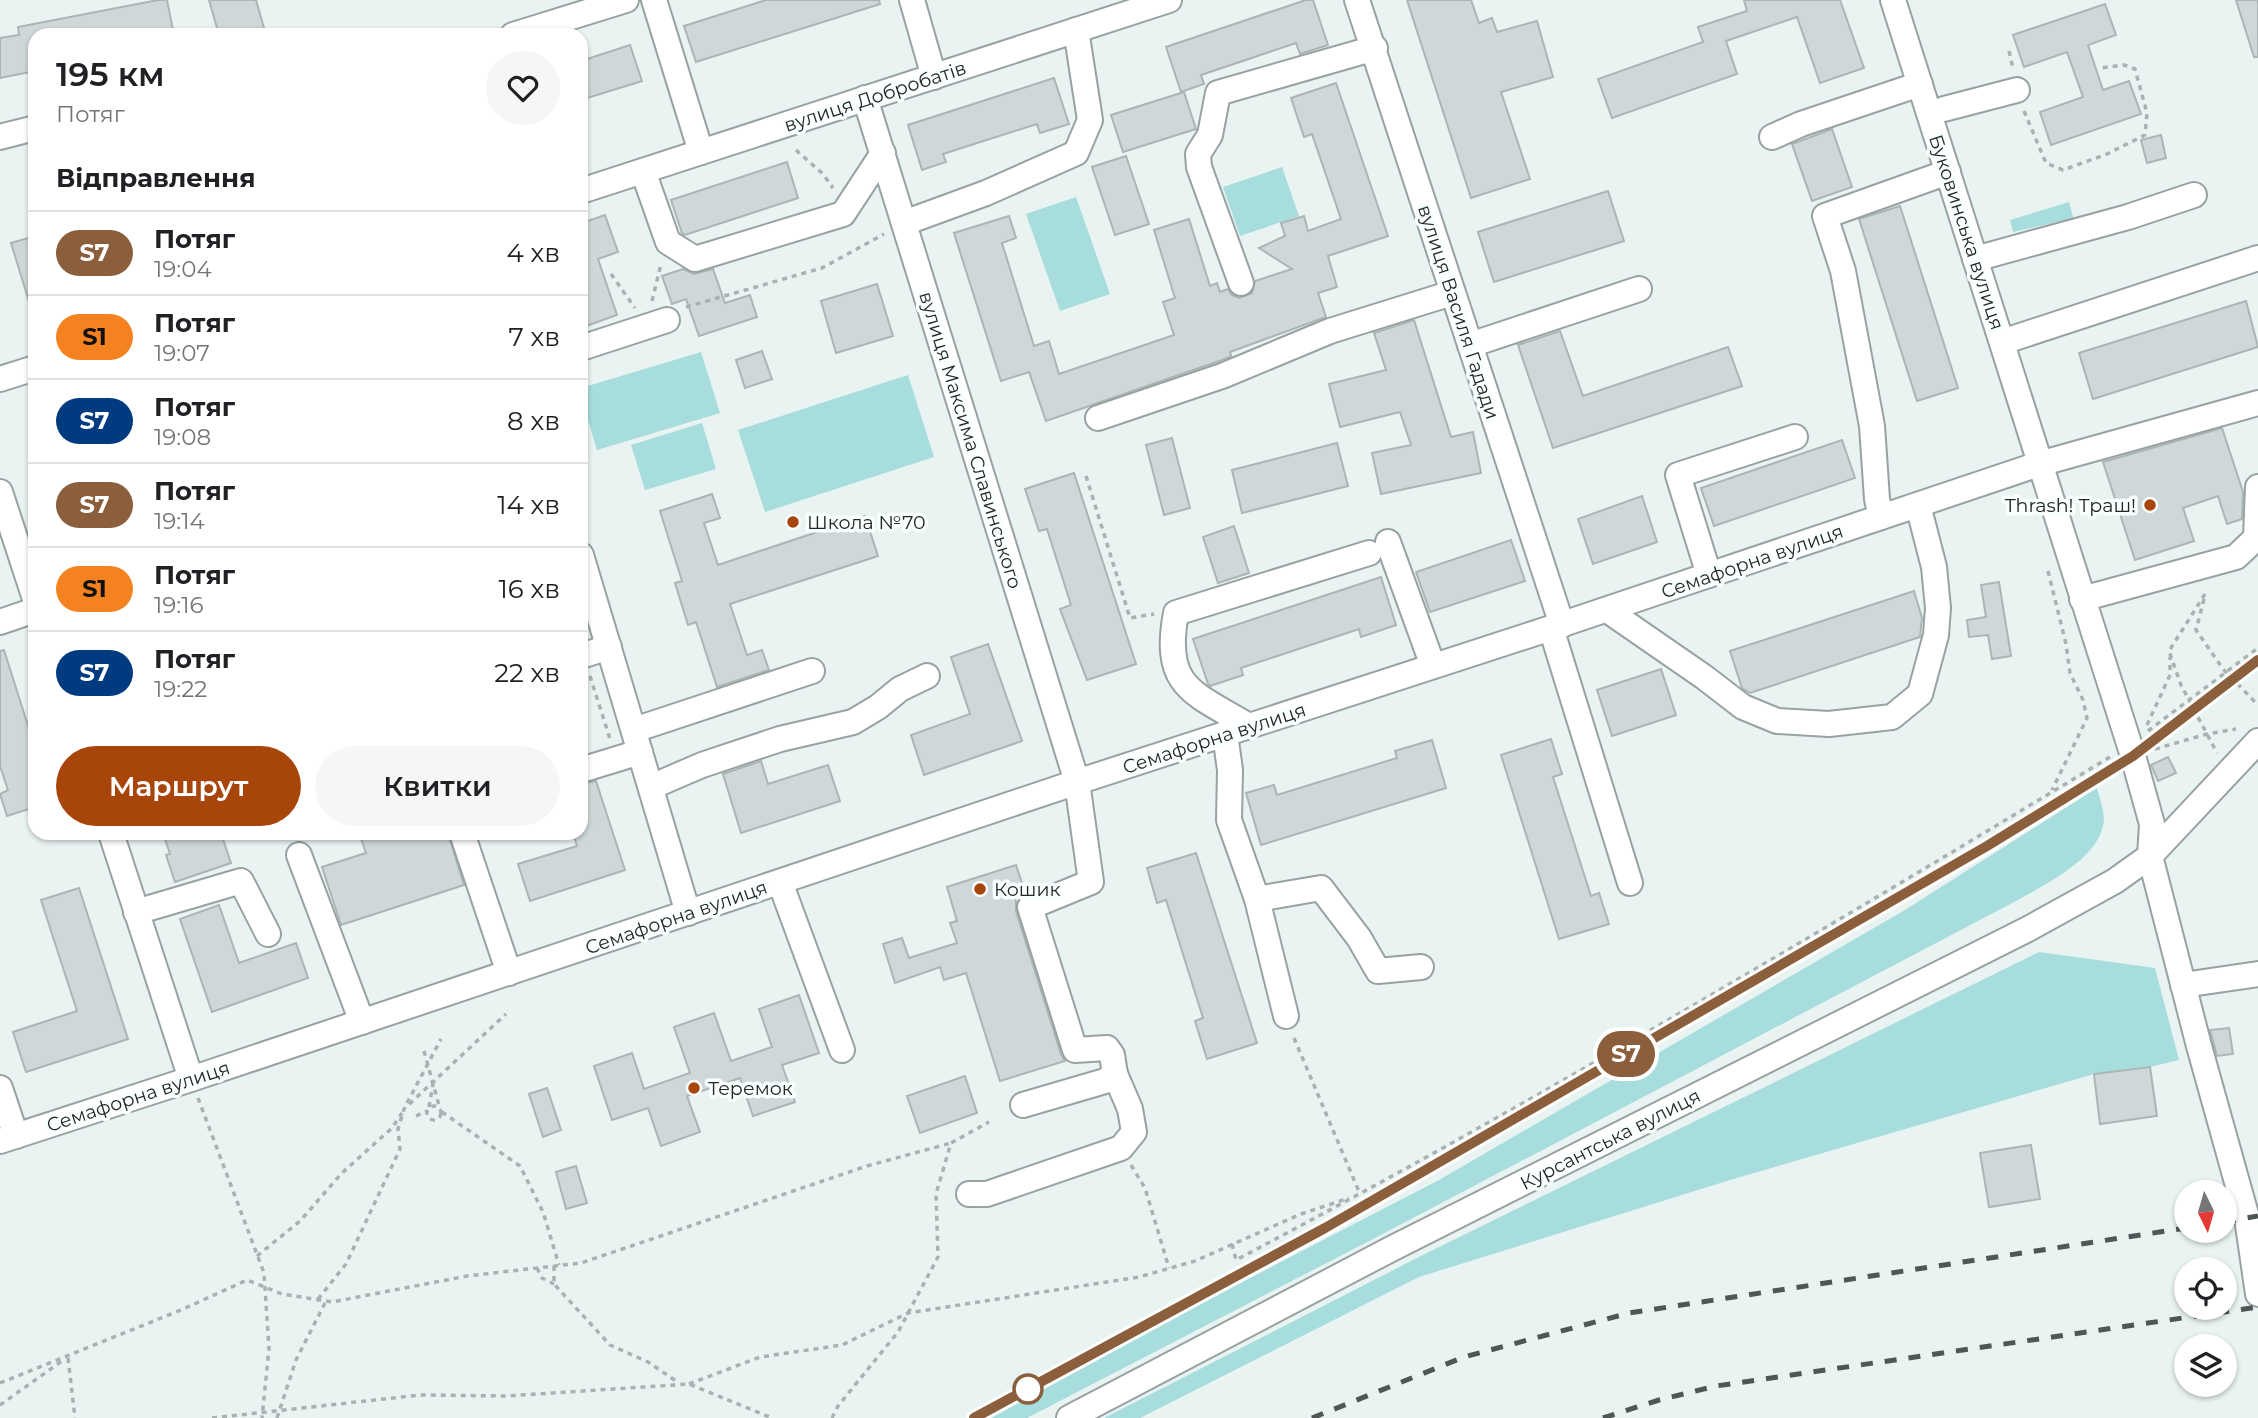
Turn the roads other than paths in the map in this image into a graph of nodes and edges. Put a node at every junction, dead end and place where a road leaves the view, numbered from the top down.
1 (626, 0) edge
2 (654, 0) edge
3 (912, 0) edge
4 (1169, 0) edge
5 (1357, 0) edge
6 (1893, 0) edge
7 (536, 28) edge
8 (1076, 30) junction
9 (1375, 48) junction
10 (934, 77) junction
11 (1920, 84) junction
12 (2017, 90) road end
13 (865, 98) junction
14 (1944, 109) dead end
15 (28, 130) edge
16 (0, 137) edge
17 (1772, 137) dead end
18 (701, 152) junction
19 (883, 153) junction
20 (643, 171) junction
21 (1948, 172) junction
22 (588, 189) edge
23 (2194, 195) dead end
24 (904, 223) junction
25 (2258, 258) edge
26 (1975, 259) junction
27 (1241, 282) dead end
28 (1639, 289) dead end
29 (1452, 293) junction
30 (658, 324) road end
31 (2002, 342) junction
32 (1471, 345) junction
33 (588, 346) edge
34 (28, 370) edge
35 (0, 379) edge
36 (2258, 403) edge
37 (1098, 418) dead end
38 (1795, 438) dead end
39 (2039, 464) junction
40 (2258, 487) edge
41 (0, 492) edge
42 (1918, 505) junction
43 (1881, 517) junction
44 (25, 535) edge
45 (28, 554) edge
46 (1709, 575) junction
47 (588, 579) edge
48 (2082, 599) junction
49 (1606, 610) junction
50 (28, 612) edge
51 (0, 622) edge
52 (1556, 626) junction
53 (608, 647) junction
54 (588, 654) edge
55 (1433, 666) junction
56 (811, 671) dead end
57 (926, 676) dead end
58 (1249, 726) junction
59 (1225, 734) junction
60 (2252, 735) edge
61 (637, 741) junction
62 (588, 766) edge
63 (1077, 782) junction
64 (651, 787) junction
65 (113, 840) edge
66 (464, 840) edge
67 (299, 855) dead end
68 (2150, 856) junction
69 (780, 882) junction
70 (1630, 883) dead end
71 (1257, 899) junction
72 (136, 912) junction
73 (688, 913) junction
74 (268, 934) dead end
75 (1421, 967) dead end
76 (509, 973) junction
77 (2258, 974) edge
78 (2183, 985) junction
79 (1286, 1016) road end
80 (362, 1022) junction
81 (842, 1050) dead end
82 (1115, 1074) junction
83 (191, 1079) junction
84 (0, 1088) edge
85 (1023, 1105) dead end
86 (8, 1138) edge
87 (969, 1194) dead end
88 (2258, 1294) edge
89 (1069, 1418) edge

1 - 7 street
2 - 18 street
3 - 10 street
4 - 8 street, вулиця Добробатів
5 - 9 street, вулиця Василя Гадади
6 - 11 street, Буковинська вулиця
8 - 10 street, вулиця Добробатів
8 - 24 street
9 - 27 street
9 - 29 street, вулиця Василя Гадади
10 - 13 street, вулиця Добробатів
11 - 17 street
11 - 21 street, Буковинська вулиця
12 - 14 street
13 - 18 street, вулиця Добробатів
13 - 19 street, вулиця Максима Славинського
15 - 16 street
18 - 20 street, вулиця Добробатів
19 - 20 street
19 - 24 street, вулиця Максима Славинського
20 - 22 street, вулиця Добробатів
21 - 26 street, Буковинська вулиця
21 - 43 street
23 - 26 street
24 - 63 street, вулиця Максима Славинського
25 - 31 street
26 - 31 street, Буковинська вулиця
28 - 32 street
29 - 32 street, вулиця Василя Гадади
29 - 37 street
30 - 33 street
31 - 39 street, Буковинська вулиця
32 - 52 street, вулиця Василя Гадади
34 - 35 street
36 - 39 street, Семафорна вулиця
38 - 46 street
39 - 42 street, Семафорна вулиця
39 - 48 street
40 - 48 street
41 - 44 street
42 - 43 street, Семафорна вулиця
42 - 49 street
43 - 46 street, Семафорна вулиця
44 - 45 street
46 - 49 street, Семафорна вулиця
47 - 53 street
48 - 68 street
49 - 52 street, Семафорна вулиця
50 - 51 street
52 - 55 street, Семафорна вулиця
52 - 70 street, вулиця Василя Гадади
53 - 54 street
53 - 61 street
55 - 58 street, Семафорна вулиця
55 - 58 street
56 - 61 street
57 - 64 street
58 - 59 street, Семафорна вулиця
59 - 63 street, Семафорна вулиця
59 - 71 street
60 - 68 street, Курсантська вулиця
61 - 62 street
61 - 64 street
63 - 69 street, Семафорна вулиця
63 - 82 street, вулиця Максима Славинського
64 - 73 street
65 - 72 street
66 - 76 street
67 - 80 street
68 - 78 street
68 - 89 street, Курсантська вулиця
69 - 73 street, Семафорна вулиця
69 - 81 street
71 - 75 street
71 - 79 street
72 - 74 street
72 - 83 street
73 - 76 street, Семафорна вулиця
76 - 80 street, Семафорна вулиця
77 - 78 street
78 - 88 street
80 - 83 street, Семафорна вулиця
82 - 85 street
82 - 87 street
83 - 86 street, Семафорна вулиця
84 - 86 street

